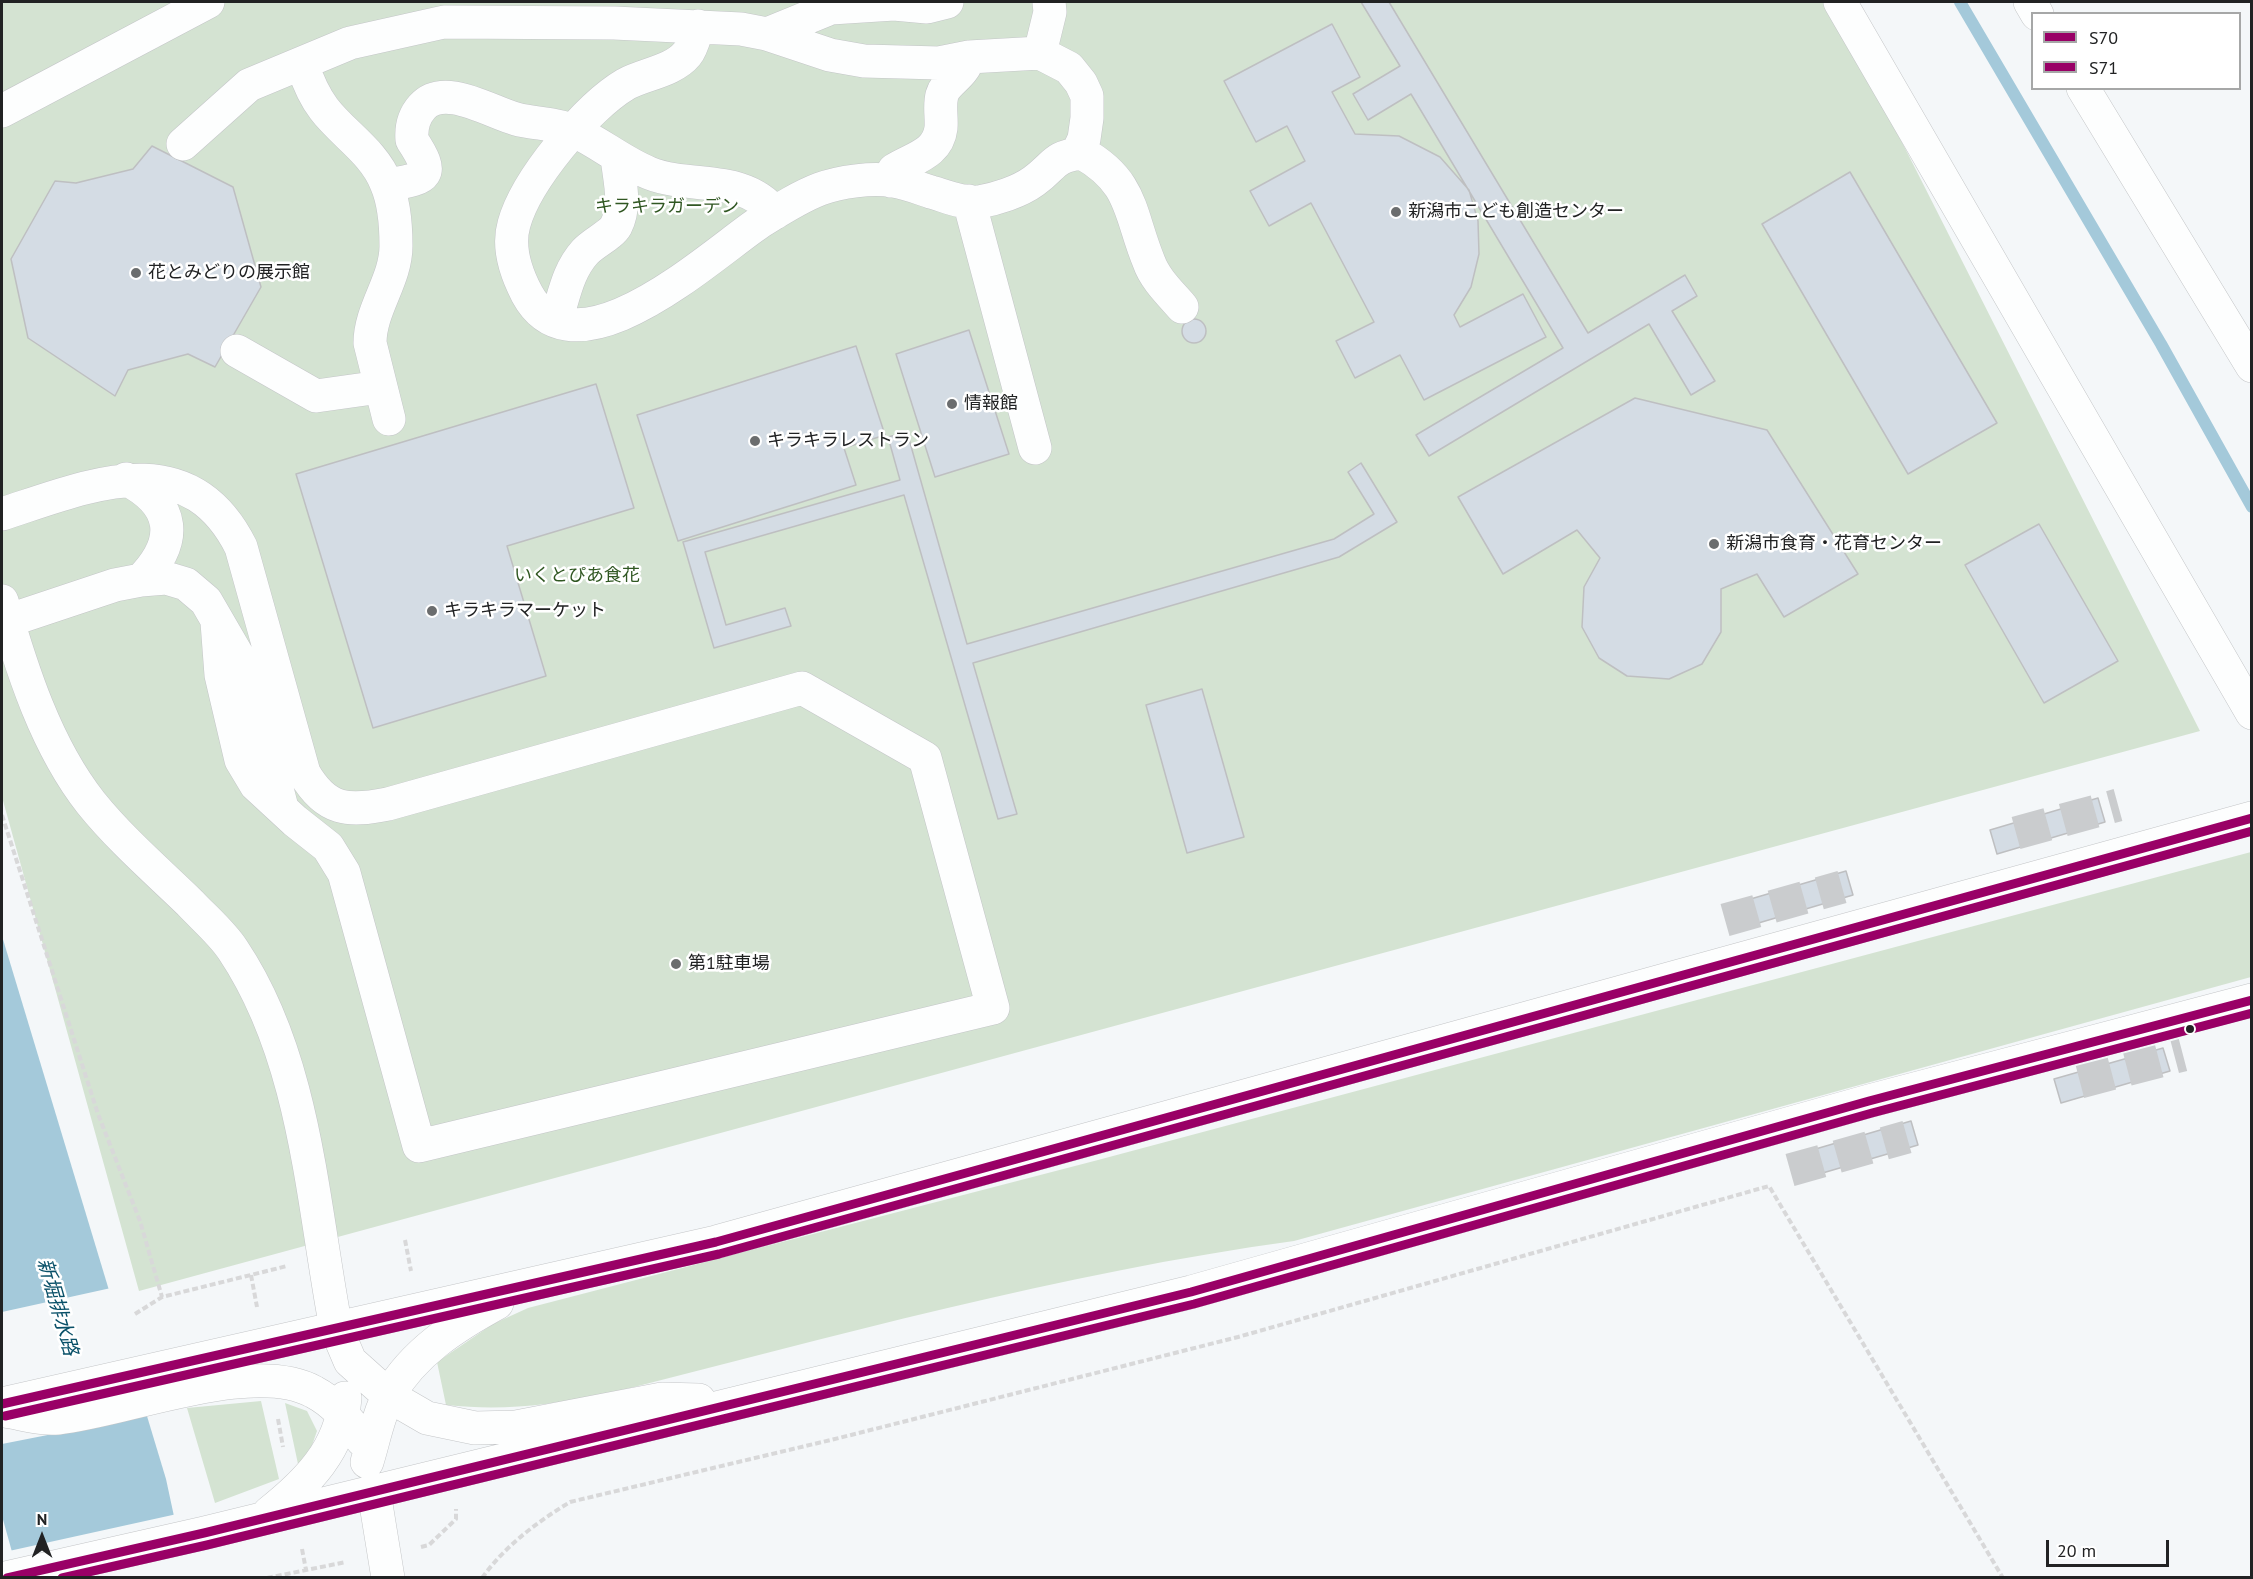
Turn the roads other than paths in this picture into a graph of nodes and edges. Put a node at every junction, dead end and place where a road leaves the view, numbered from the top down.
1 (208, 2) edge
2 (947, 2) edge
3 (1049, 2) edge
4 (1840, 2) edge
5 (698, 27) junction
6 (767, 34) junction
7 (1040, 53) junction
8 (969, 57) junction
9 (302, 64) junction
10 (2084, 90) edge
11 (2, 111) edge
12 (573, 130) junction
13 (183, 144) dead end
14 (1077, 154) junction
15 (617, 157) junction
16 (891, 181) junction
17 (387, 185) junction
18 (969, 201) junction
19 (775, 213) junction
20 (1182, 307) dead end
21 (556, 320) junction
22 (237, 351) dead end
23 (2252, 366) edge
24 (380, 387) junction
25 (389, 420) dead end
26 (1035, 448) dead end
27 (126, 479) junction
28 (2, 514) edge
29 (141, 580) junction
30 (4, 611) edge
31 (2252, 713) edge
32 (2252, 818) edge
33 (2252, 1000) edge
34 (529, 1286) junction
35 (336, 1328) junction
36 (154, 1384) junction
37 (389, 1396) junction
38 (749, 1401) junction
39 (2, 1404) edge
40 (2, 1411) edge
41 (362, 1452) junction
42 (262, 1518) junction
43 (4, 1578) edge
44 (388, 1578) edge

1 - 11 street
2 - 6 street
3 - 7 street
4 - 31 street
5 - 6 street
5 - 9 street
5 - 12 street
6 - 8 street
7 - 8 street
7 - 14 street
8 - 16 street
9 - 13 street
9 - 17 street
10 - 23 street
12 - 15 street
12 - 17 street
12 - 21 street
14 - 18 street
14 - 20 street
15 - 19 street
15 - 21 street
16 - 18 street
16 - 19 street
17 - 24 street
18 - 26 street
19 - 21 street
22 - 24 street
24 - 25 street
27 - 28 street
27 - 29 street
27 - 29 street
29 - 30 street
30 - 35 street
32 - 34 street
33 - 38 street
34 - 35 street
34 - 37 street
35 - 36 street
35 - 37 street
35 - 41 street
36 - 39 street
36 - 40 street
36 - 41 street
37 - 38 street
37 - 41 street
38 - 41 street
41 - 42 street
41 - 42 street
41 - 44 street
42 - 43 street

